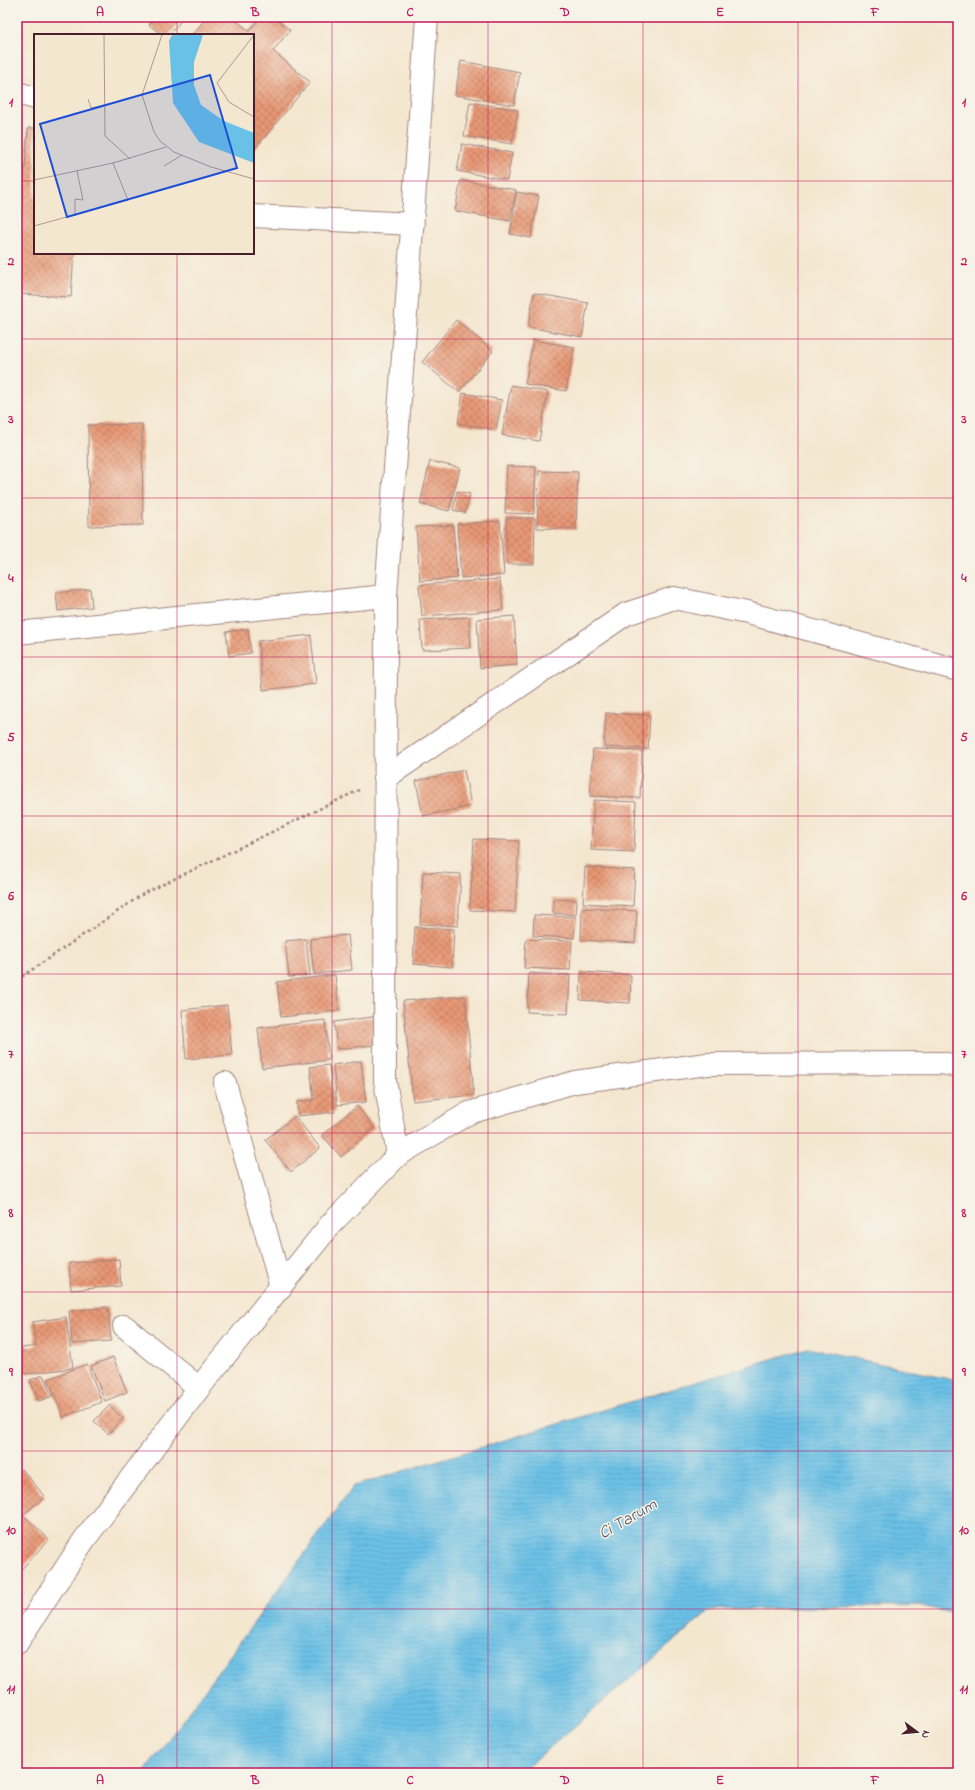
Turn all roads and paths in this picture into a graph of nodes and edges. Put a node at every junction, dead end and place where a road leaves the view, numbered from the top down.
1 (427, 17) edge
2 (17, 93) edge
3 (34, 98) edge
4 (254, 216) edge
5 (413, 224) junction
6 (386, 596) junction
7 (17, 633) edge
8 (958, 670) edge
9 (385, 778) junction
10 (17, 979) edge
11 (958, 1066) edge
12 (225, 1083) dead end
13 (398, 1155) junction
14 (282, 1287) junction
15 (124, 1326) dead end
16 (199, 1388) junction
17 (17, 1643) edge

1 - 5 street
2 - 3 street
4 - 5 street
5 - 6 street
6 - 7 street
6 - 9 street
8 - 9 street
9 - 10 path
9 - 13 street
11 - 13 street
12 - 14 street
13 - 14 street
14 - 16 street
15 - 16 street
16 - 17 street

